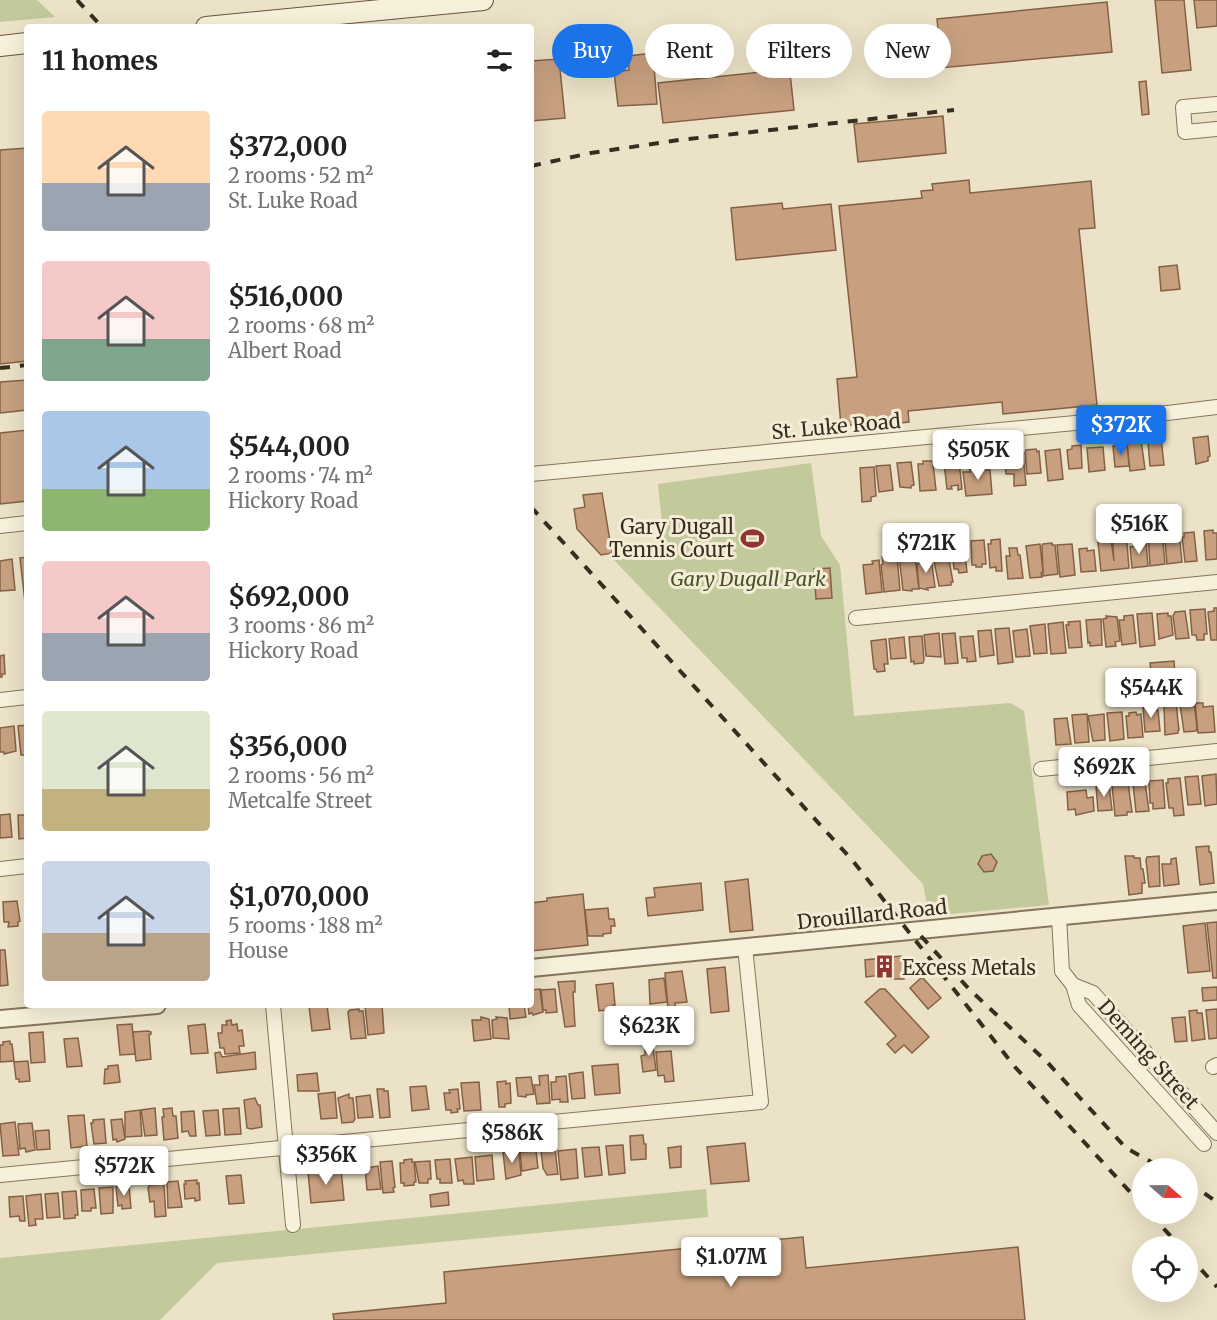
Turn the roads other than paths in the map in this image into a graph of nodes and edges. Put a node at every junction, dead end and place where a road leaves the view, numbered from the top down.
1 (483, 0) edge
2 (237, 24) edge
3 (24, 43) edge
4 (0, 46) edge
5 (1217, 104) edge
6 (1217, 129) edge
7 (1217, 407) edge
8 (534, 474) edge
9 (24, 523) edge
10 (0, 525) edge
11 (1217, 582) edge
12 (856, 618) dead end
13 (24, 697) edge
14 (0, 700) edge
15 (1217, 750) edge
16 (1041, 769) dead end
17 (24, 866) edge
18 (0, 869) edge
19 (1217, 901) edge
20 (1059, 917) junction
21 (745, 947) junction
22 (534, 968) edge
23 (1073, 985) junction
24 (123, 1008) edge
25 (273, 1008) edge
26 (0, 1019) edge
27 (1217, 1133) edge
28 (1204, 1144) dead end
29 (286, 1148) junction
30 (0, 1175) edge
31 (293, 1225) dead end

1 - 2 main road
3 - 4 main road
5 - 6 street
7 - 8 street, St. Luke Road
9 - 10 street
11 - 12 street
13 - 14 street
15 - 16 street
17 - 18 street
19 - 20 street, Drouillard Road
20 - 21 street, Drouillard Road
20 - 23 street, Deming Street
21 - 22 street, Drouillard Road
21 - 29 street
23 - 27 street, Deming Street
23 - 28 street, Deming Street
24 - 26 street
25 - 29 street
29 - 30 street
29 - 31 street

